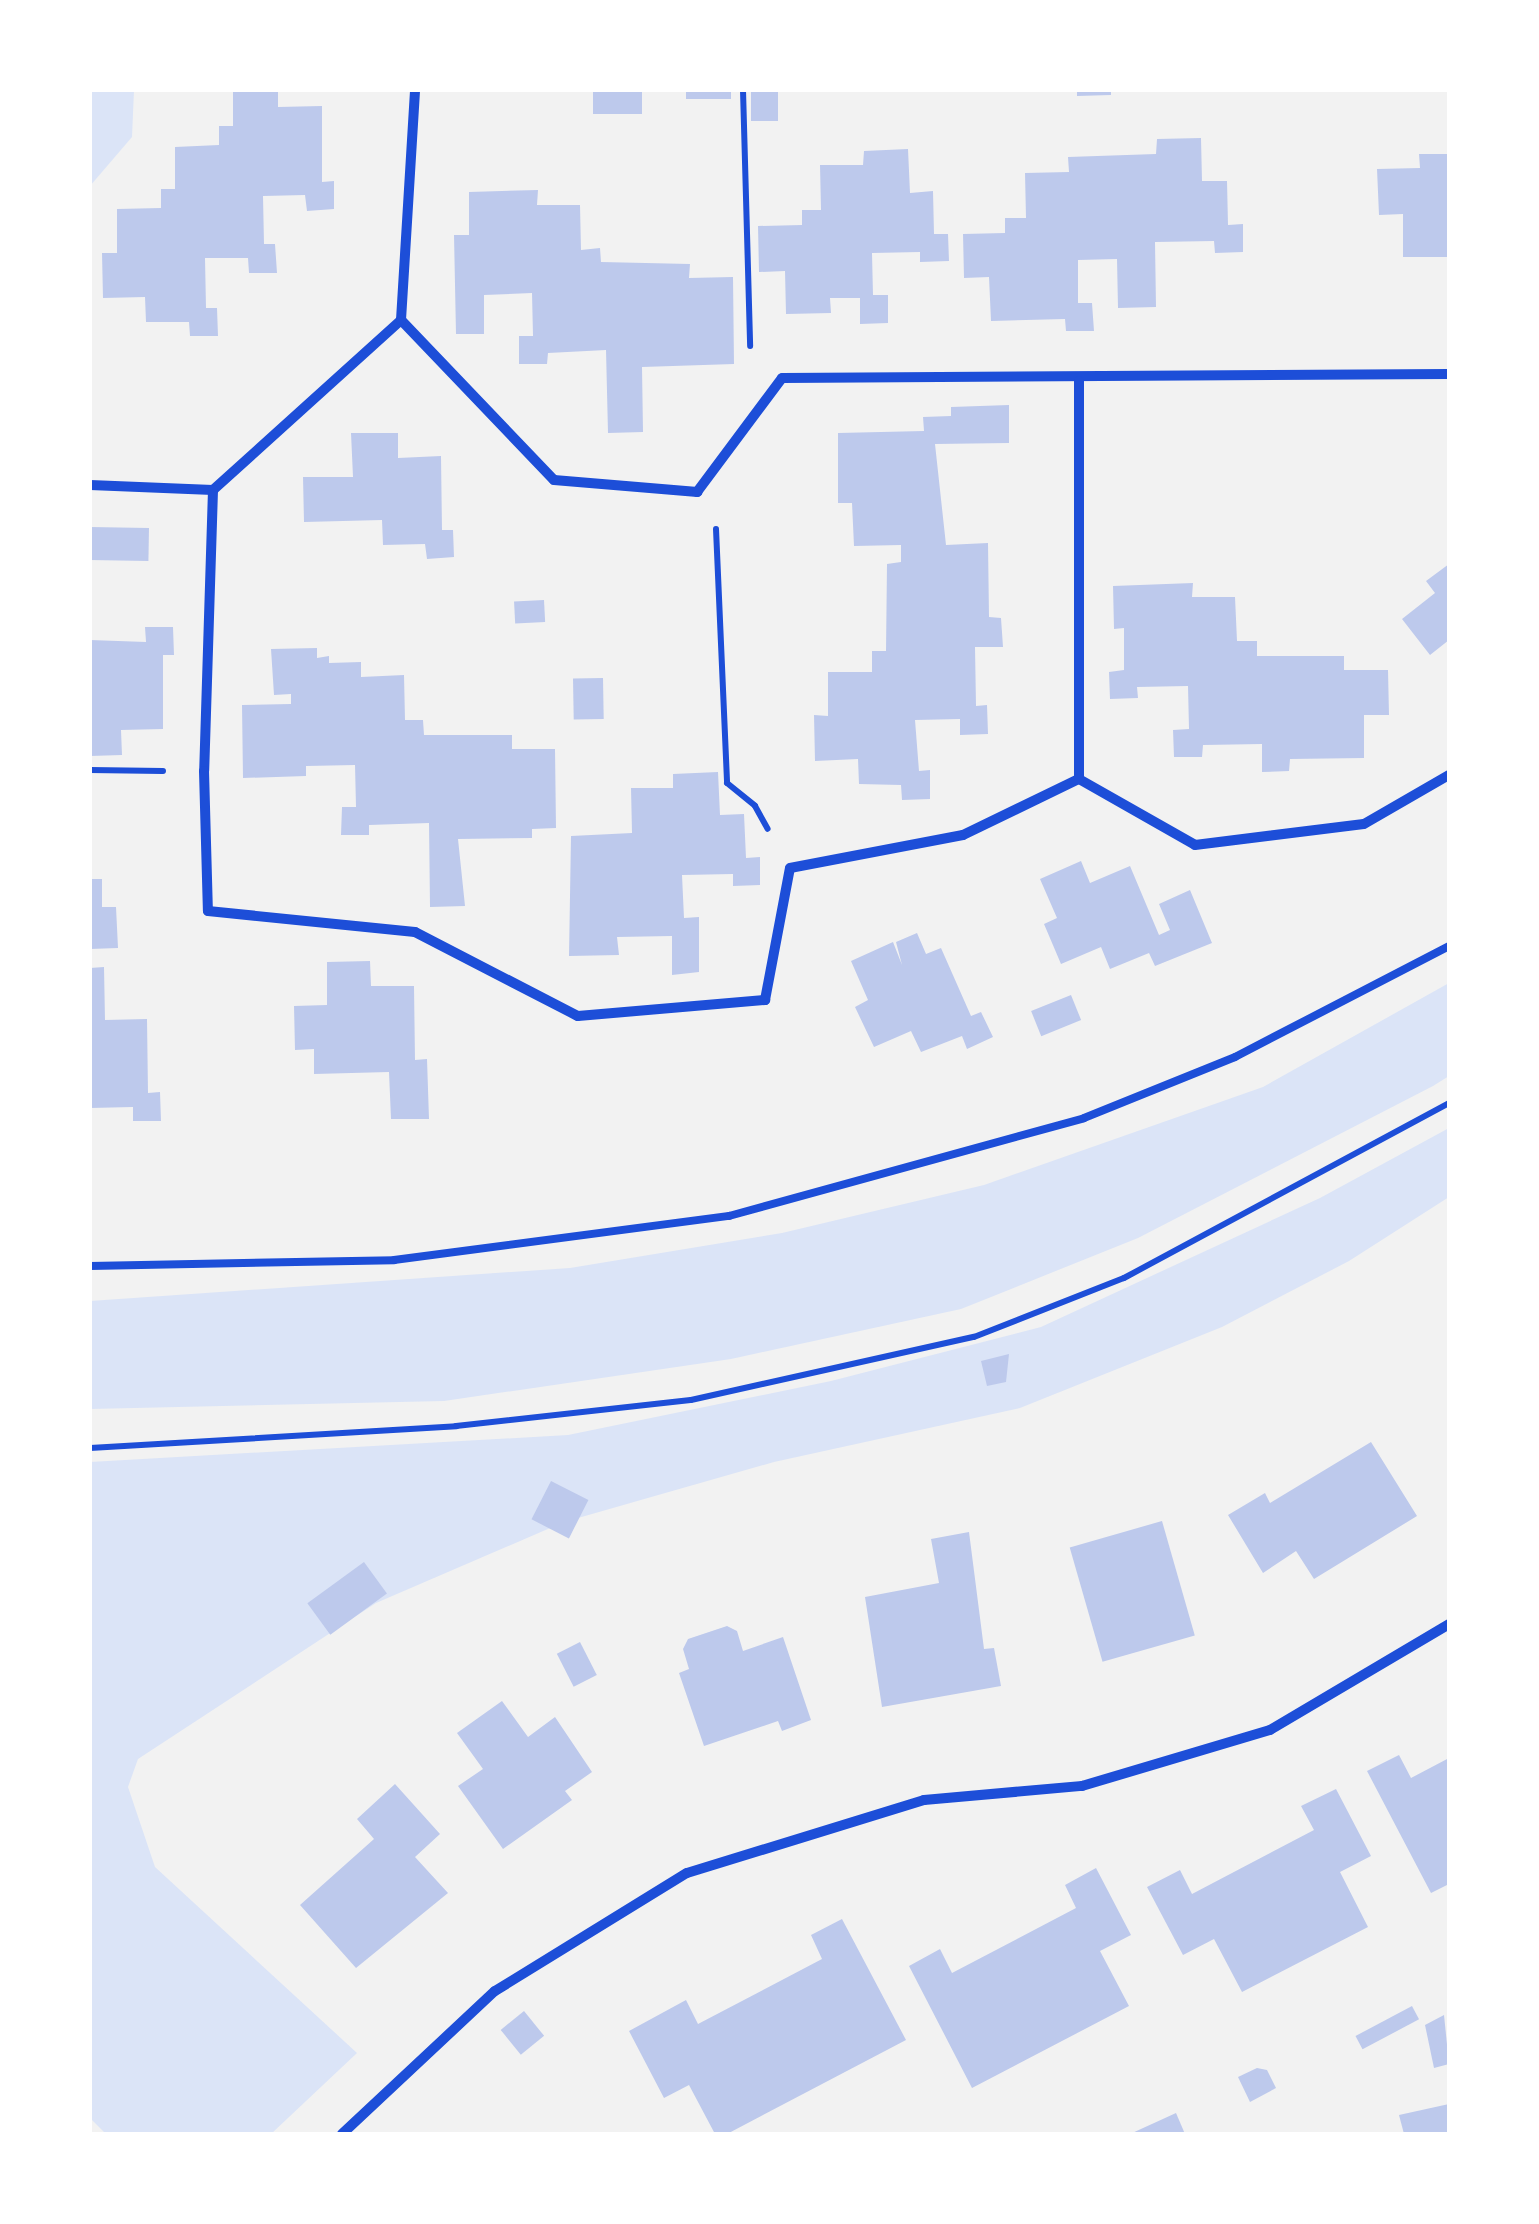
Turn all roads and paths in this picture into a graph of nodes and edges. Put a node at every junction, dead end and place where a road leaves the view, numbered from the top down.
1 (415, 90) edge
2 (743, 90) edge
3 (401, 320) junction
4 (1449, 374) edge
5 (1079, 381) junction
6 (751, 418) junction
7 (715, 463) junction
8 (90, 485) edge
9 (212, 490) junction
10 (90, 770) edge
11 (204, 771) junction
12 (1449, 775) edge
13 (1078, 779) junction
14 (790, 868) junction
15 (1449, 946) edge
16 (1449, 1103) edge
17 (90, 1266) edge
18 (90, 1448) edge
19 (1449, 1624) edge
20 (342, 2134) edge

1 - 3 street
2 - 6 path
3 - 7 street
3 - 9 street
4 - 5 street
5 - 6 street
5 - 13 street
6 - 7 street
7 - 14 path
8 - 9 street
9 - 11 street
10 - 11 path
11 - 14 street
12 - 13 street
13 - 14 street
15 - 17 lane
16 - 18 path
19 - 20 street

